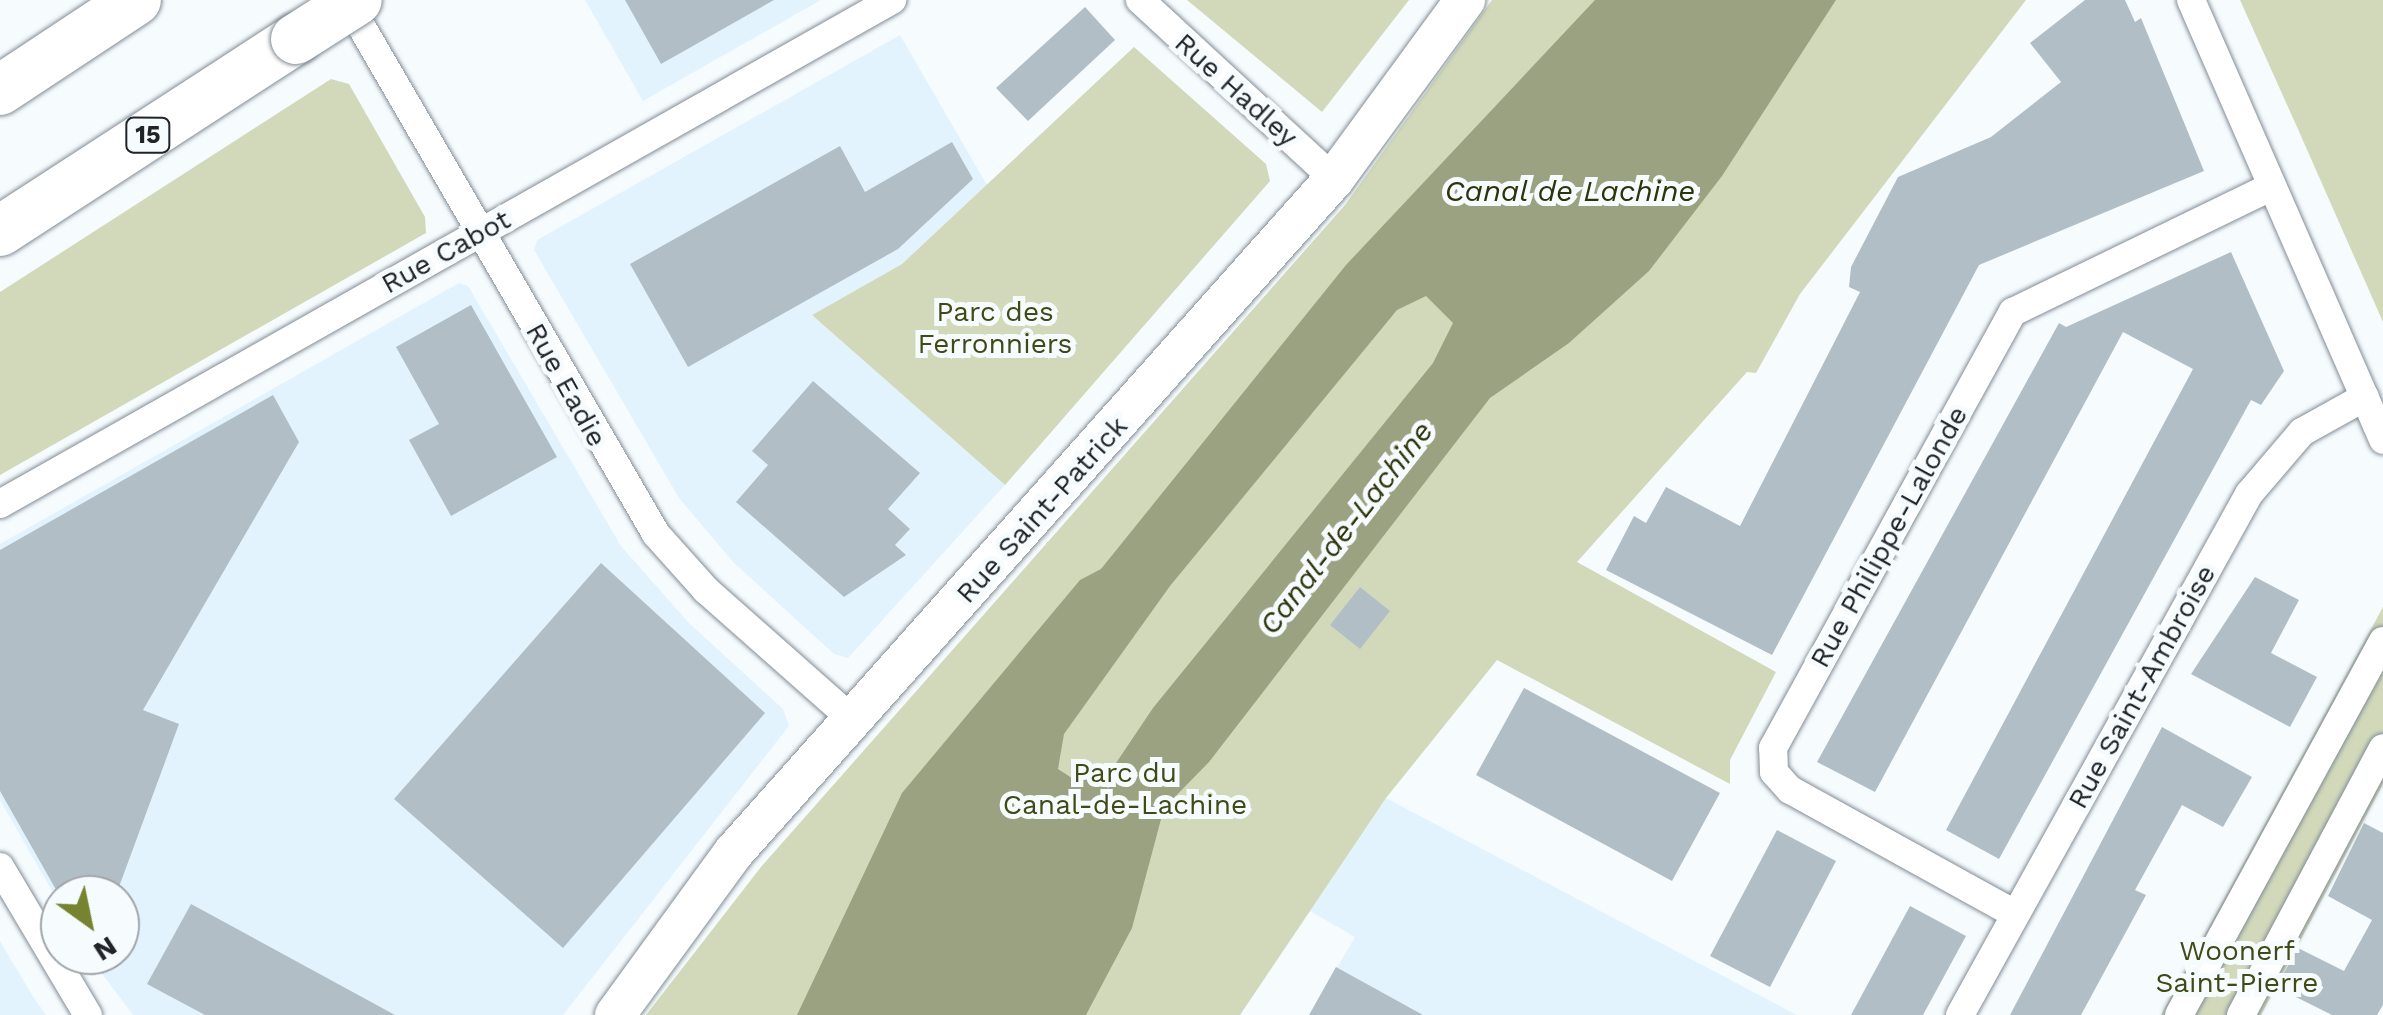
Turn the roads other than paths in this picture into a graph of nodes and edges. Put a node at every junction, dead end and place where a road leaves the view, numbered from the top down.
1 (136, 0) edge
2 (346, 0) edge
3 (357, 0) edge
4 (892, 0) edge
5 (1140, 0) edge
6 (1464, 0) edge
7 (2191, 0) edge
8 (0, 90) edge
9 (1334, 179) junction
10 (2272, 186) junction
11 (0, 231) edge
12 (480, 232) junction
13 (2365, 397) junction
14 (2383, 440) edge
15 (0, 504) edge
16 (2383, 641) edge
17 (852, 719) junction
18 (2383, 748) edge
19 (0, 867) edge
20 (2015, 914) junction
21 (88, 1015) edge
22 (615, 1015) edge
23 (1960, 1015) edge
24 (2178, 1015) edge
25 (2241, 1015) edge

1 - 8 highway
2 - 12 street, Rue Eadie
3 - 11 highway, 15, bridge
4 - 12 street, Rue Cabot
5 - 9 street, Rue Hadley
6 - 9 main road, Rue Saint-Patrick
7 - 10 street
9 - 17 main road, Rue Saint-Patrick
10 - 13 street
10 - 20 street, Rue Philippe-Lalonde
12 - 15 street, Rue Cabot
12 - 17 street, Rue Eadie
13 - 14 street
13 - 20 street, Rue Saint-Ambroise
16 - 24 street
17 - 22 main road, Rue Saint-Patrick
18 - 25 street
19 - 21 street
20 - 23 street, Rue Saint-Ambroise

